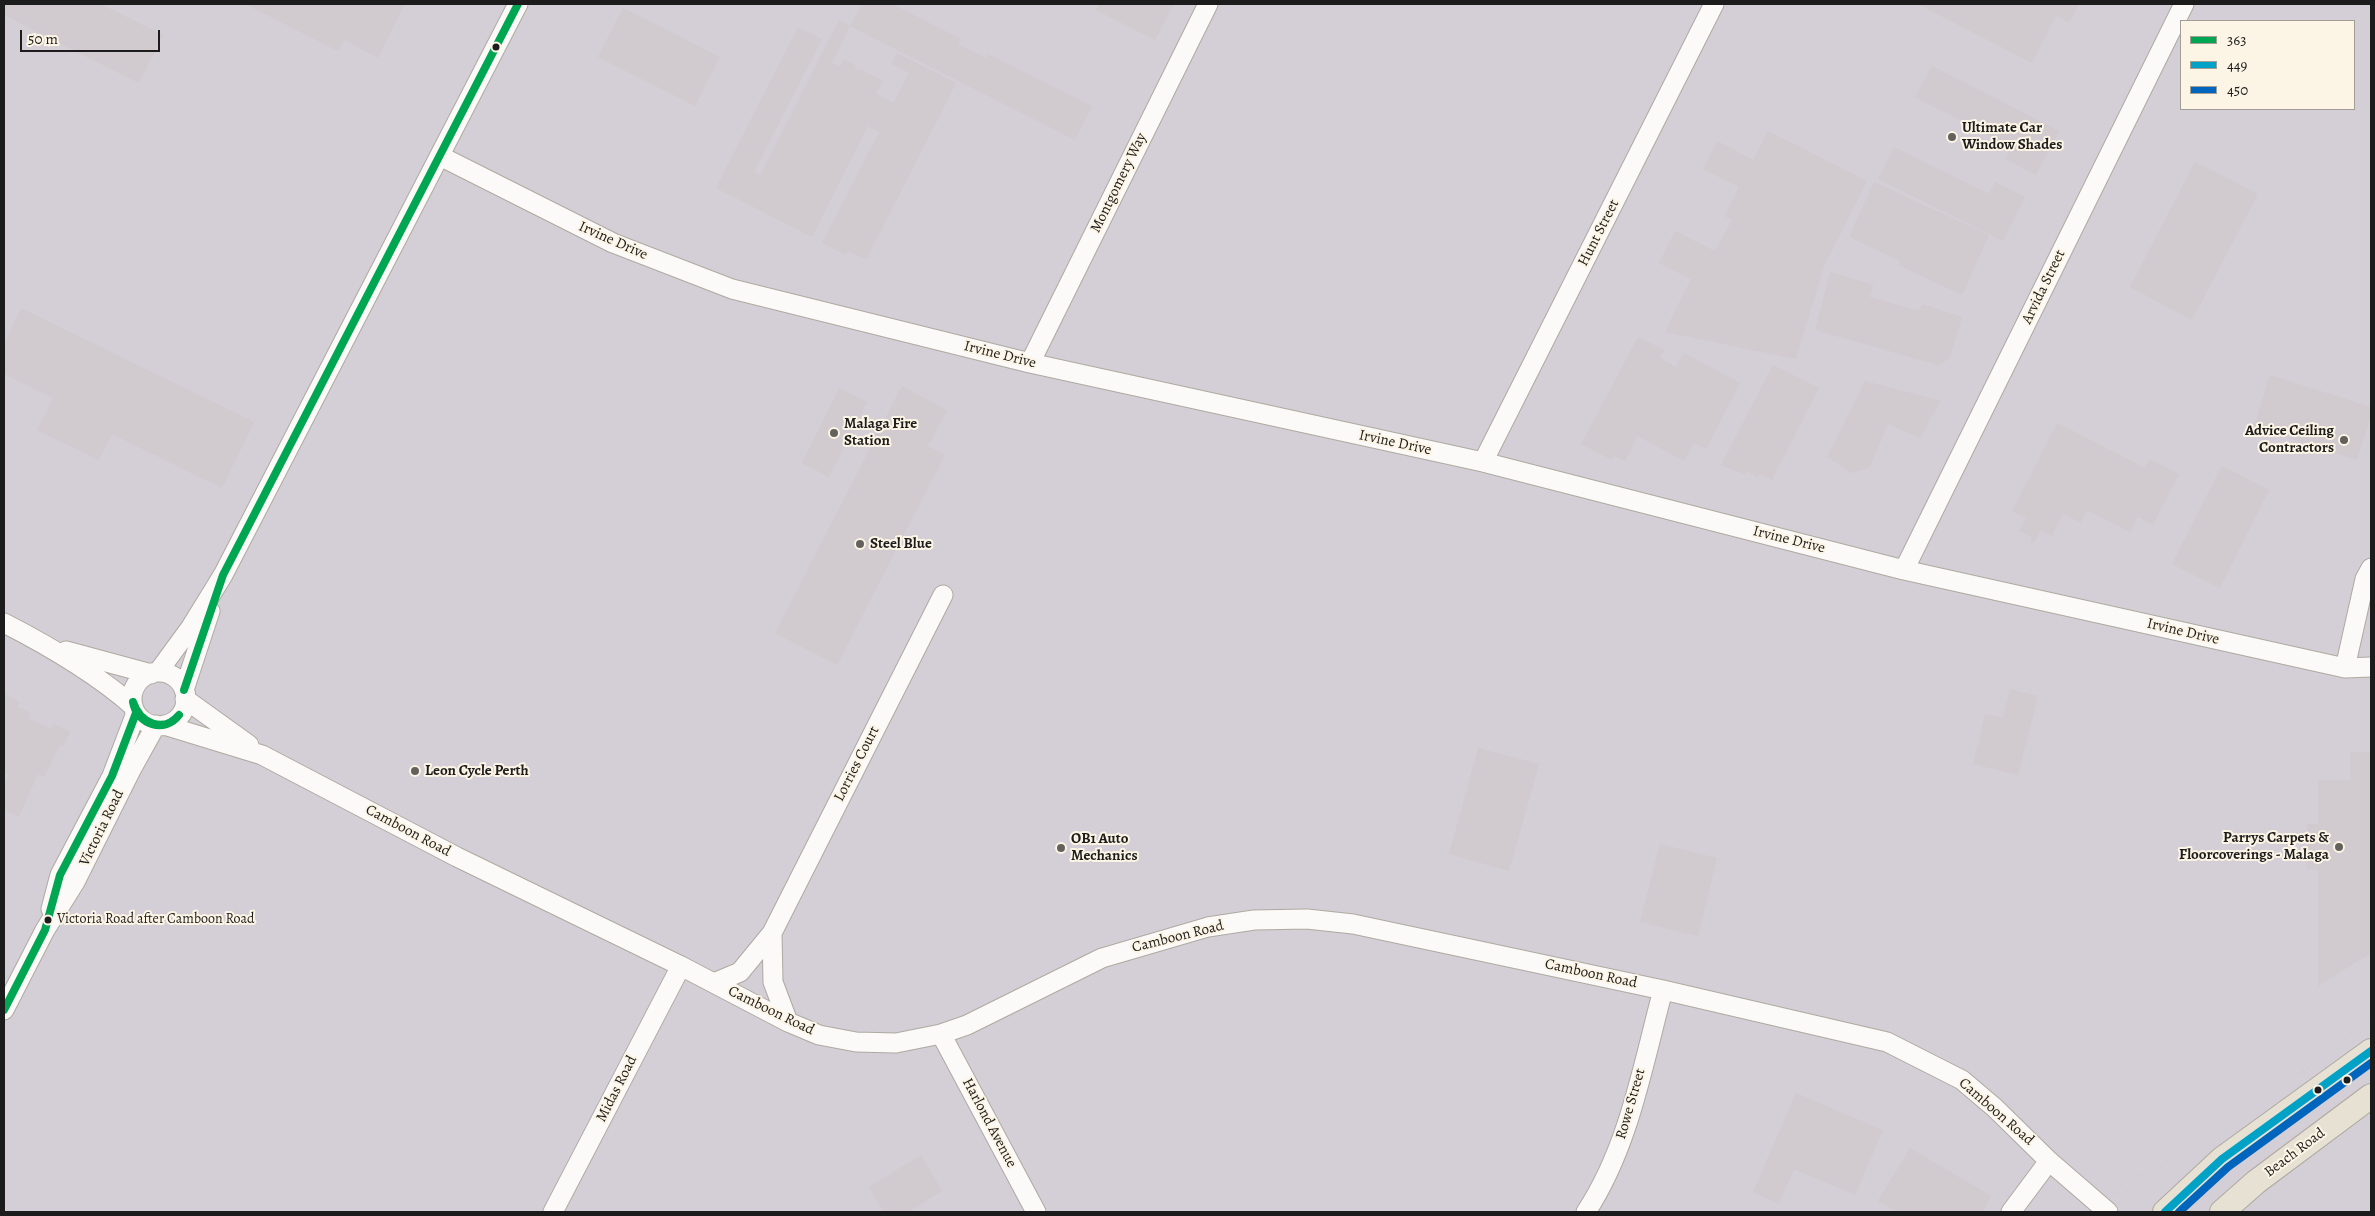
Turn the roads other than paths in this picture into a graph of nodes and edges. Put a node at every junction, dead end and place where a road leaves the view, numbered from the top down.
1 (518, 4) edge
2 (1208, 4) edge
3 (1714, 4) edge
4 (2184, 4) edge
5 (440, 156) junction
6 (1030, 363) junction
7 (1483, 462) junction
8 (2371, 568) edge
9 (1904, 570) junction
10 (223, 575) junction
11 (943, 595) dead end
12 (4, 623) edge
13 (50, 647) junction
14 (2371, 667) edge
15 (2345, 668) junction
16 (154, 673) junction
17 (185, 695) junction
18 (134, 709) junction
19 (160, 725) junction
20 (262, 755) junction
21 (45, 930) junction
22 (772, 933) junction
23 (681, 966) junction
24 (714, 983) junction
25 (1663, 990) junction
26 (4, 1010) edge
27 (788, 1022) junction
28 (941, 1034) junction
29 (2371, 1051) edge
30 (2371, 1096) edge
31 (2049, 1161) junction
32 (2105, 1210) edge
33 (553, 1212) edge
34 (1036, 1212) edge
35 (1586, 1212) edge
36 (2011, 1212) edge
37 (2165, 1212) edge
38 (2222, 1212) edge

1 - 5 street
2 - 6 street, Montgomery Way
3 - 7 street, Hunt Street
4 - 9 street, Arvida Street
5 - 6 street, Irvine Drive
5 - 10 street
6 - 7 street, Irvine Drive
7 - 9 street, Irvine Drive
8 - 15 street
9 - 15 street, Irvine Drive
10 - 16 street
10 - 17 street
11 - 22 street, Lorries Court
12 - 13 street
13 - 16 street
13 - 18 street
14 - 15 street, Irvine Drive
16 - 17 street
16 - 18 street
17 - 19 street
17 - 20 street, Camboon Road
18 - 19 street
18 - 21 street, Victoria Road
19 - 20 street, Camboon Road
19 - 21 street, Victoria Road
20 - 23 street, Camboon Road
21 - 26 street, Victoria Road
22 - 24 street, Lorries Court
22 - 27 street, Lorries Court
23 - 24 street, Camboon Road
23 - 33 street, Midas Road
24 - 27 street, Camboon Road
25 - 28 street, Camboon Road
25 - 31 street, Camboon Road
25 - 35 street, Rowe Street
27 - 28 street, Camboon Road
28 - 34 street, Harlond Avenue
29 - 37 main road
30 - 38 main road, Beach Road
31 - 32 street, Camboon Road
31 - 36 street

